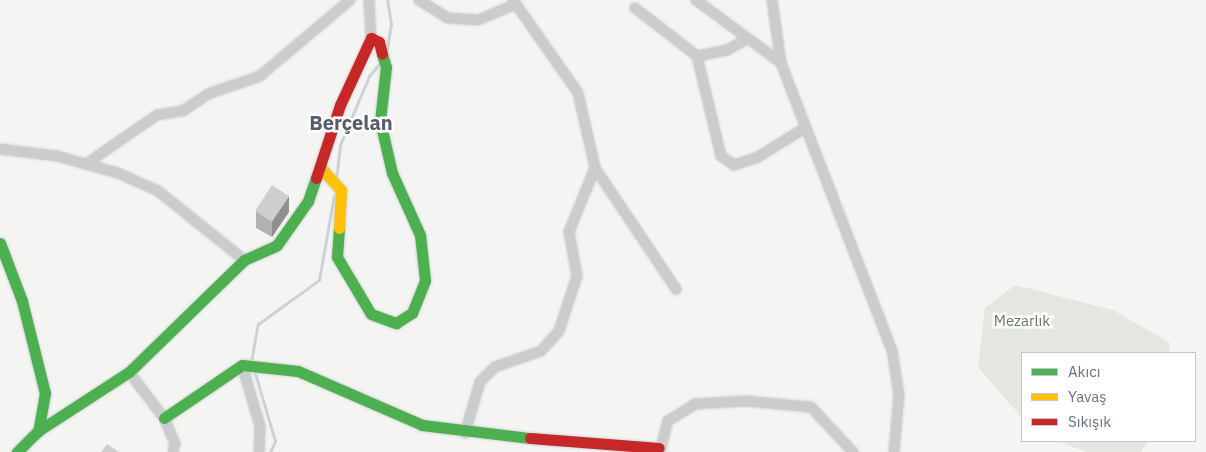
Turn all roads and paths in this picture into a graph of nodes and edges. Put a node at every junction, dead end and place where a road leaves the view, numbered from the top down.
1 (350, 0) edge
2 (369, 0) edge
3 (419, 0) edge
4 (696, 0) edge
5 (772, 0) edge
6 (515, 2) edge
7 (635, 8) dead end
8 (371, 38) junction
9 (747, 39) junction
10 (697, 56) junction
11 (781, 63) junction
12 (805, 128) junction
13 (0, 150) edge
14 (86, 164) junction
15 (595, 168) junction
16 (322, 169) junction
17 (0, 243) edge
18 (244, 260) junction
19 (676, 289) dead end
20 (242, 365) junction
21 (128, 372) junction
22 (164, 418) junction
23 (38, 431) junction
24 (465, 433) junction
25 (659, 450) edge
26 (17, 452) edge
27 (173, 452) edge
28 (258, 452) edge
29 (853, 452) edge
30 (894, 452) edge

1 - 14 street
2 - 8 street
3 - 6 street
4 - 9 street
5 - 11 street
6 - 15 street
7 - 10 street
8 - 16 street
8 - 16 street
9 - 10 street
9 - 11 street
10 - 12 street
11 - 12 street
12 - 30 street
13 - 14 street
14 - 18 street
15 - 19 street
15 - 24 street
16 - 18 street
17 - 23 street
18 - 21 street
20 - 22 street
20 - 24 street
20 - 28 street
21 - 22 street
21 - 23 street
22 - 27 street
23 - 26 street
24 - 25 street
25 - 29 street

